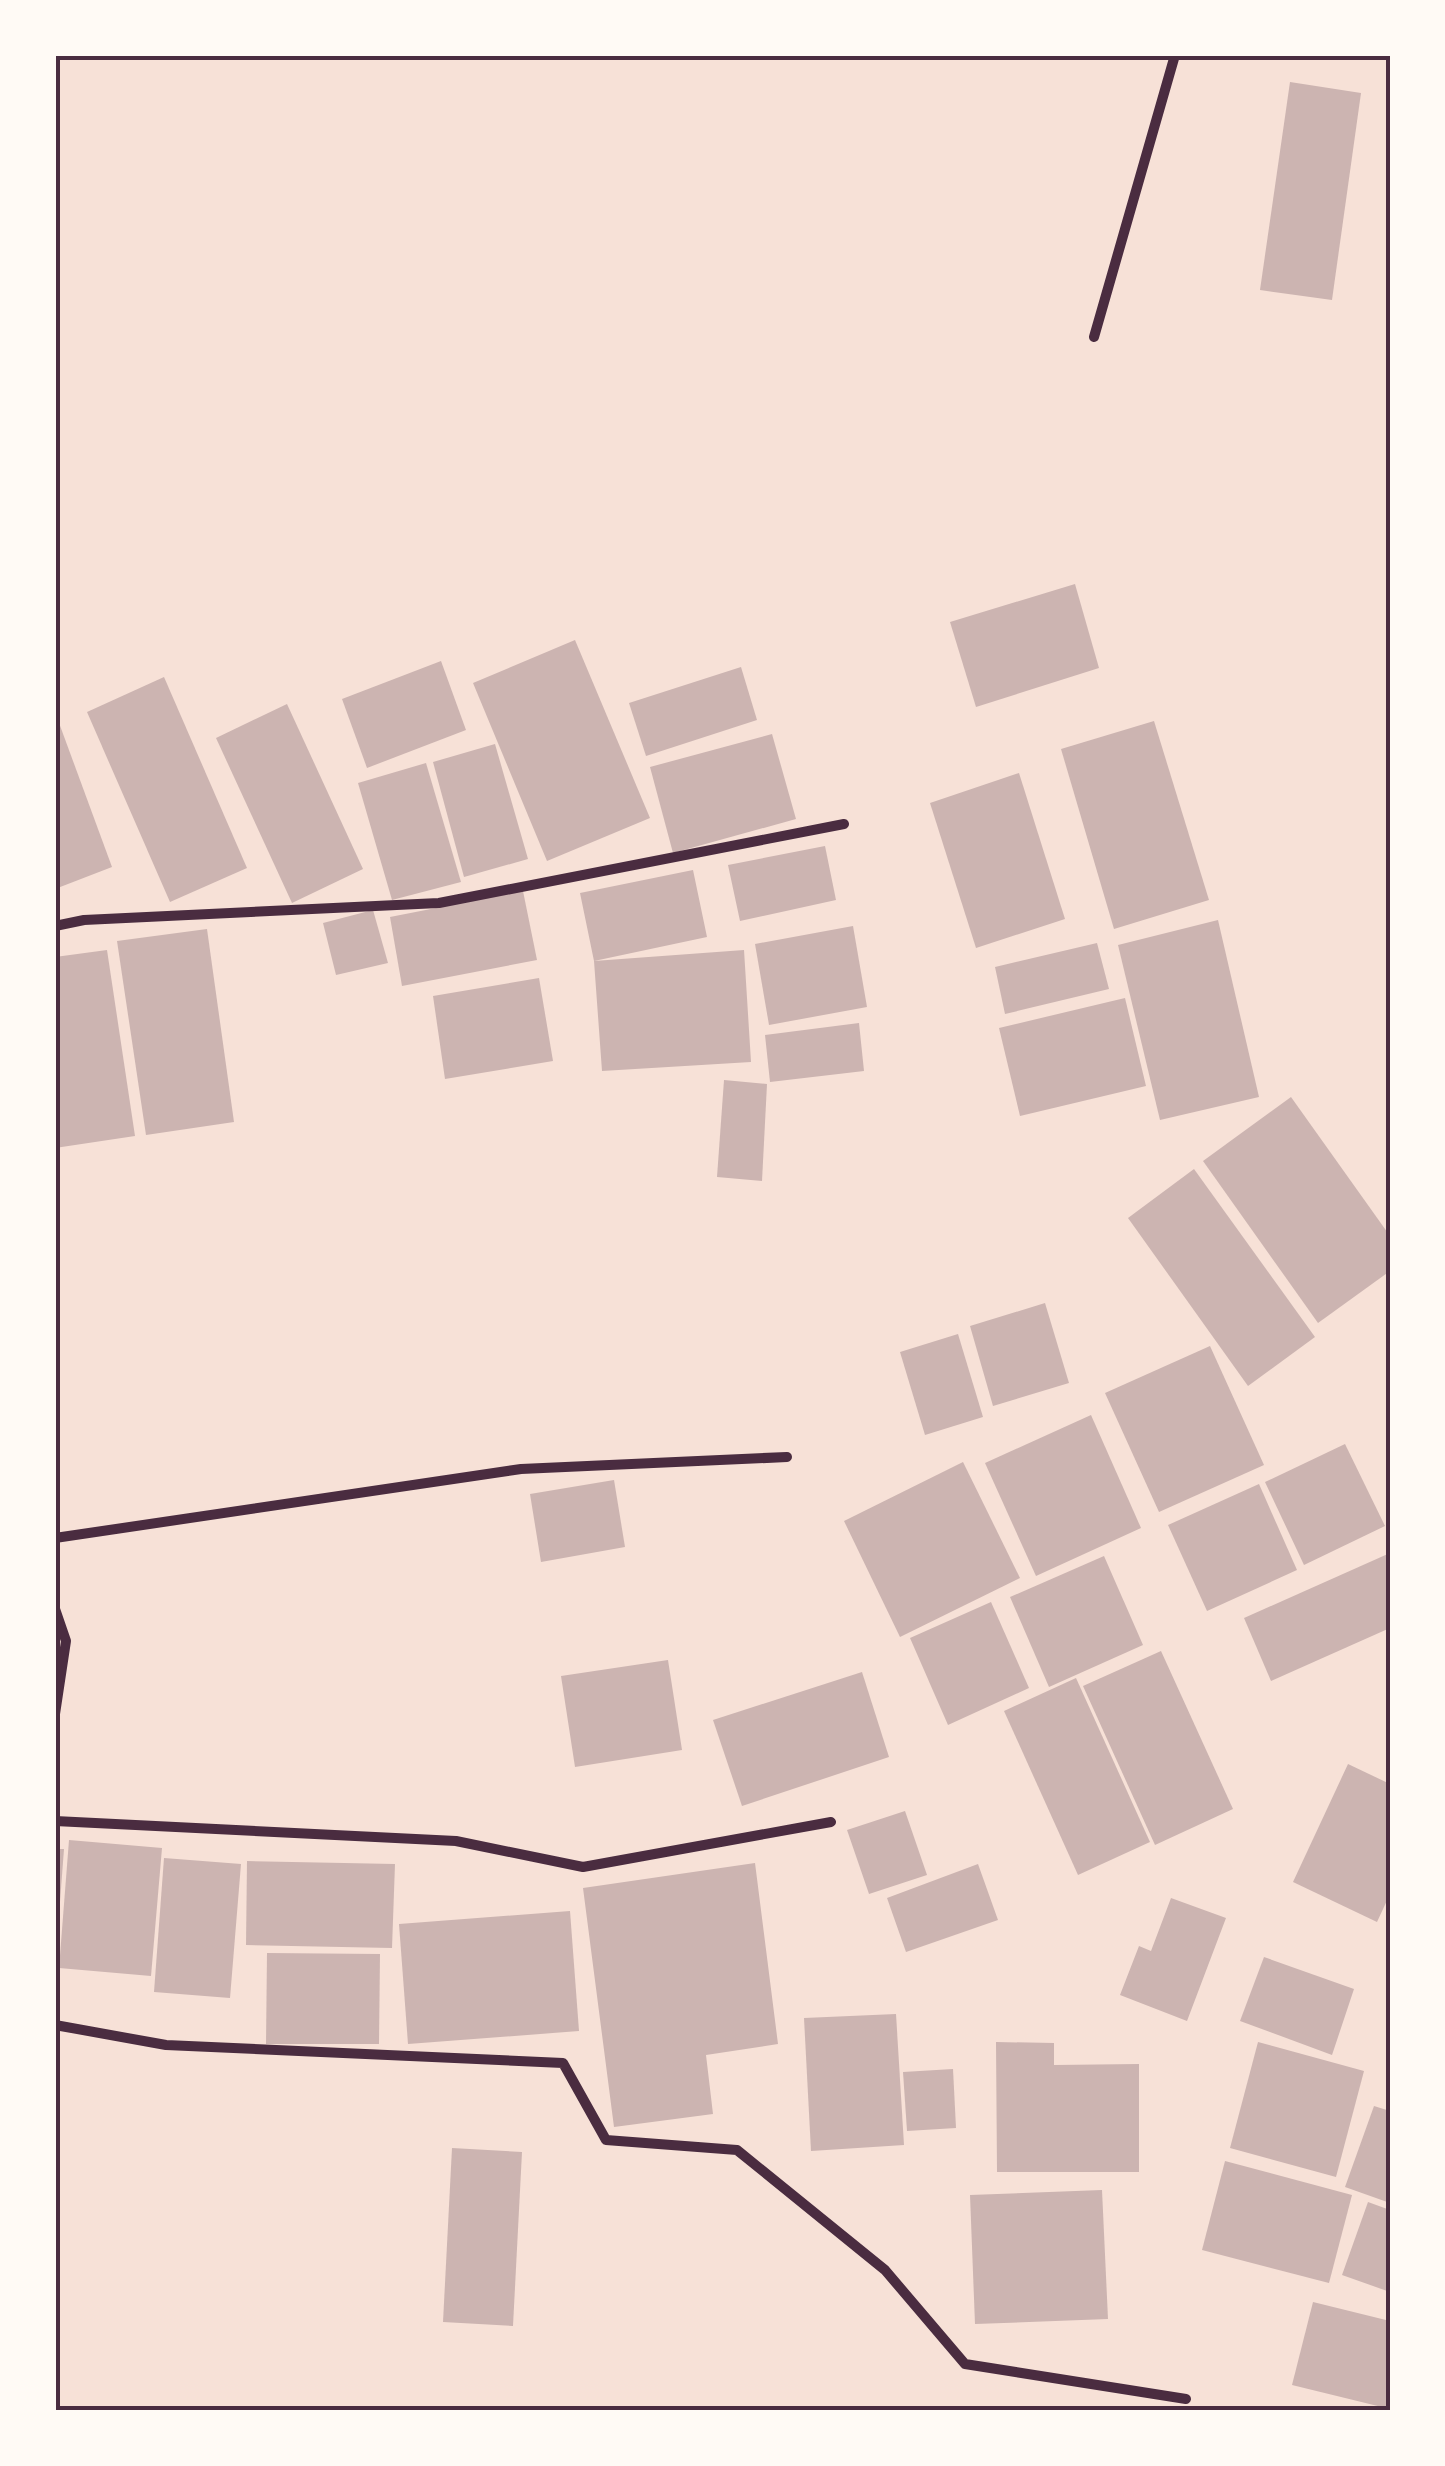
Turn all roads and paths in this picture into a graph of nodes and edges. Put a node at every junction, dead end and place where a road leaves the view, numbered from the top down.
1 (1176, 55) edge
2 (1094, 337) dead end
3 (844, 824) dead end
4 (55, 926) edge
5 (786, 1456) dead end
6 (55, 1538) edge
7 (55, 1609) edge
8 (55, 1714) edge
9 (55, 1821) edge
10 (831, 1822) dead end
11 (55, 2025) edge
12 (1186, 2399) dead end

1 - 2 street
3 - 4 street
5 - 6 street
7 - 8 street
9 - 10 street
11 - 12 street

